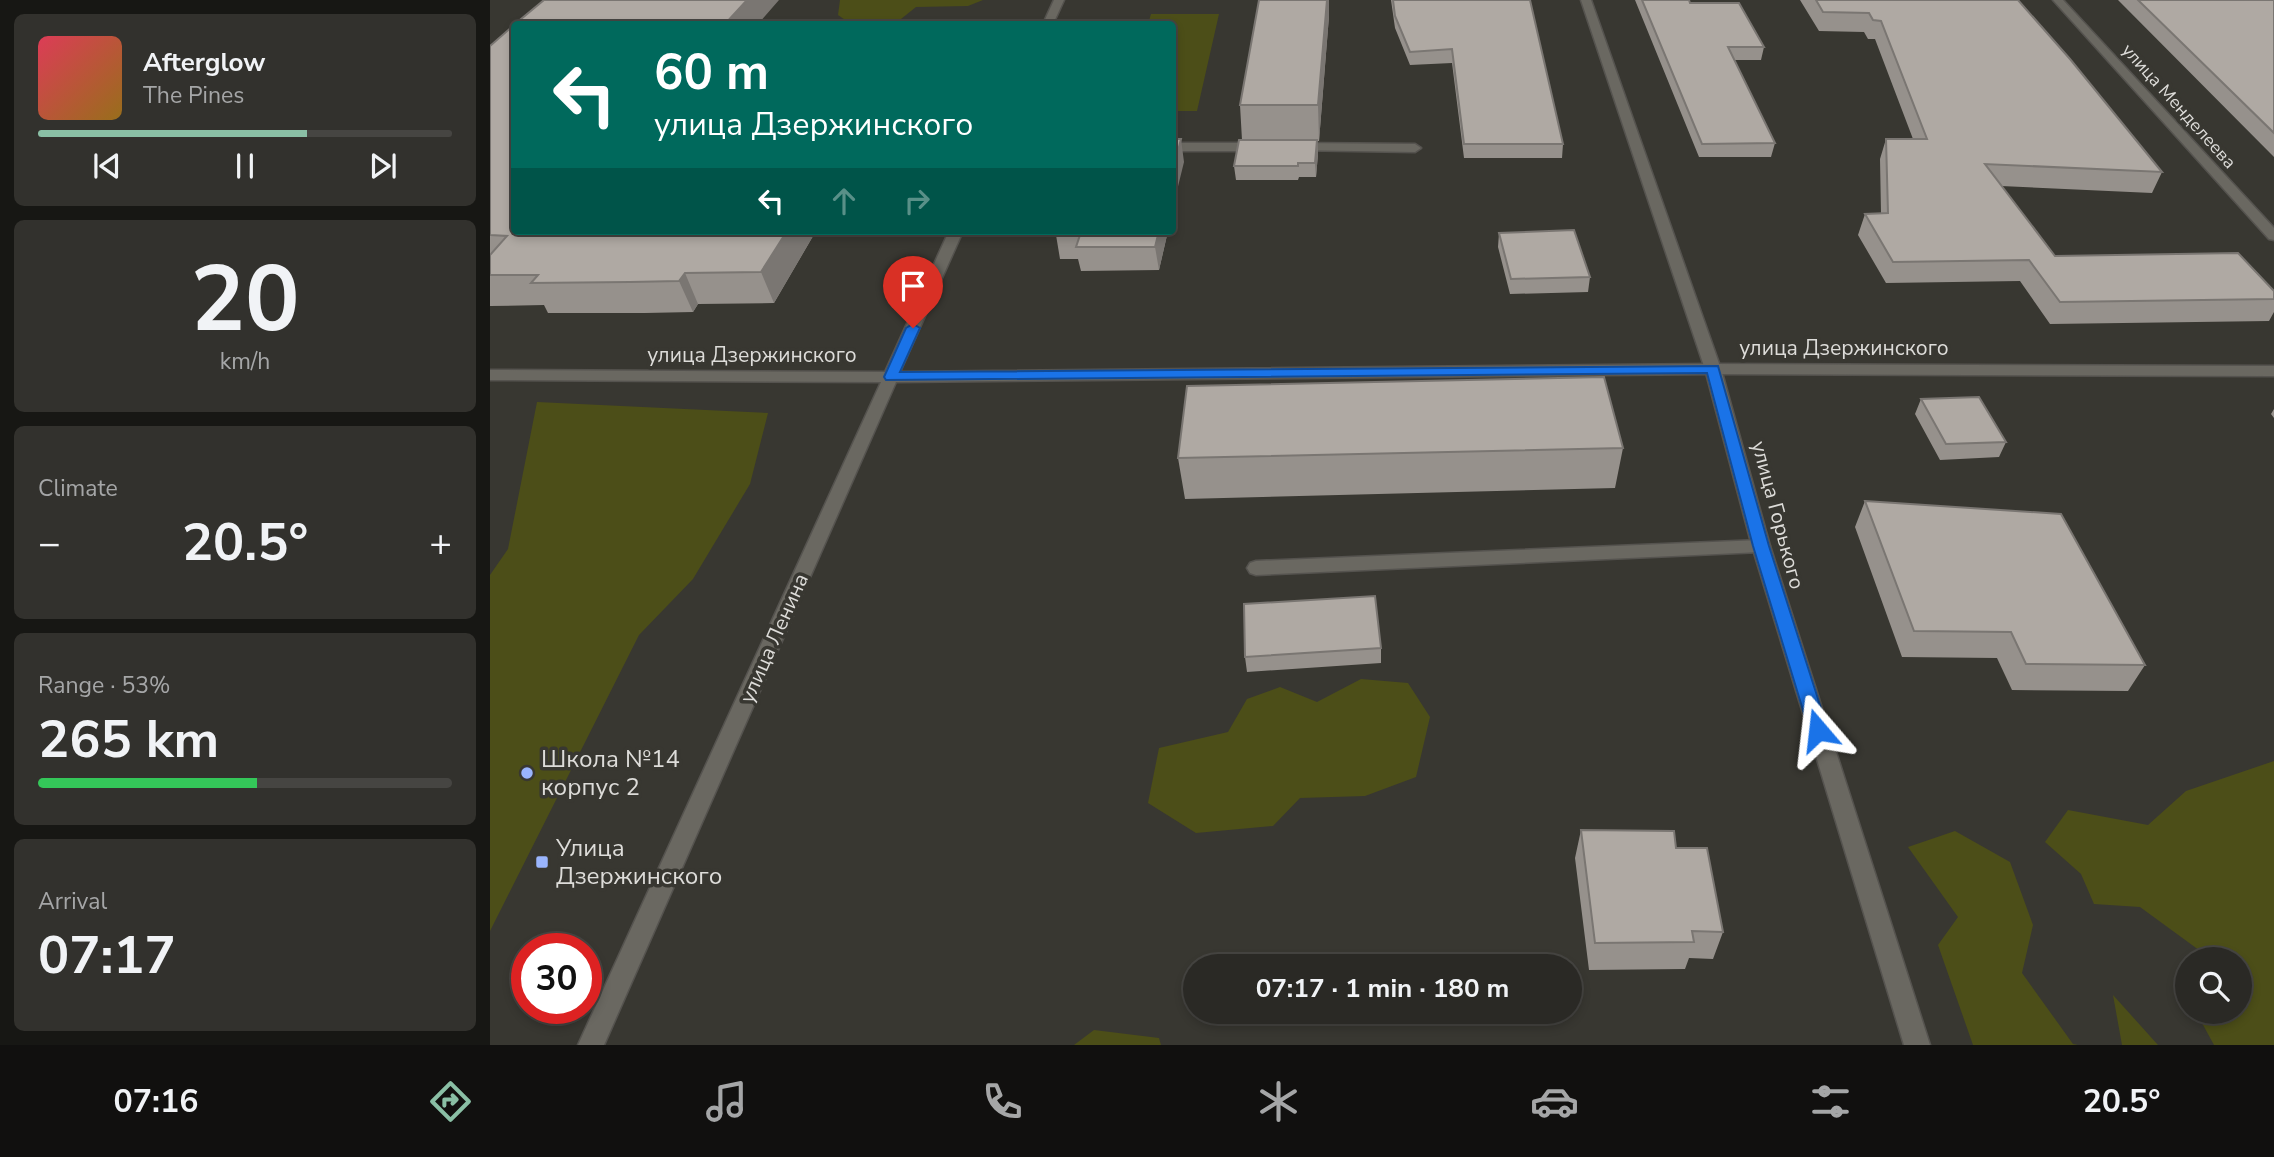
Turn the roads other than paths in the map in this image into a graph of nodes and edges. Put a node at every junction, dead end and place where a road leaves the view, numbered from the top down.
1 (1059, 0) edge
2 (1586, 0) edge
3 (2058, 0) edge
4 (1049, 21) edge
5 (1176, 147) edge
6 (1415, 148) dead end
7 (954, 235) edge
8 (2274, 236) edge
9 (1713, 369) junction
10 (2274, 371) edge
11 (490, 375) edge
12 (891, 377) junction
13 (1761, 546) junction
14 (1256, 568) dead end
15 (591, 1045) edge
16 (1917, 1045) edge

1 - 4 main road
2 - 9 main road, улица Горького
3 - 8 main road, улица Менделеева
5 - 6 main road
7 - 12 main road, улица Ленина
9 - 10 main road, улица Дзержинского
9 - 12 main road, улица Дзержинского
9 - 13 main road, улица Горького
11 - 12 main road, улица Дзержинского
12 - 15 main road, улица Ленина
13 - 14 main road
13 - 16 main road, улица Горького

